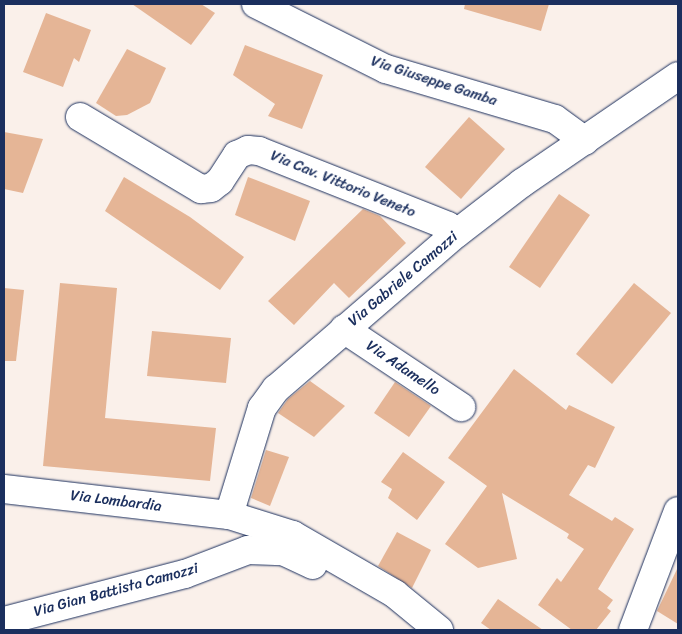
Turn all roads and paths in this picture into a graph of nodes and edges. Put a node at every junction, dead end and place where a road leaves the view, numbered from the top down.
1 (256, 4) edge
2 (678, 76) edge
3 (80, 118) dead end
4 (585, 141) junction
5 (457, 232) junction
6 (344, 329) junction
7 (461, 407) dead end
8 (4, 489) edge
9 (678, 511) edge
10 (229, 514) junction
11 (395, 594) junction
12 (4, 621) edge
13 (439, 630) edge
14 (633, 630) edge

1 - 4 street, Via Giuseppe Gamba
2 - 4 street, Via Gabriele Camozzi
3 - 5 street, Via Cav. Vittorio Veneto
4 - 5 street, Via Gabriele Camozzi
5 - 6 street, Via Gabriele Camozzi
6 - 7 street, Via Adamello
6 - 10 street, Via Gabriele Camozzi
8 - 10 street, Via Lombardia
9 - 14 street
10 - 11 street
11 - 12 street, Via Gian Battista Camozzi
11 - 13 street

